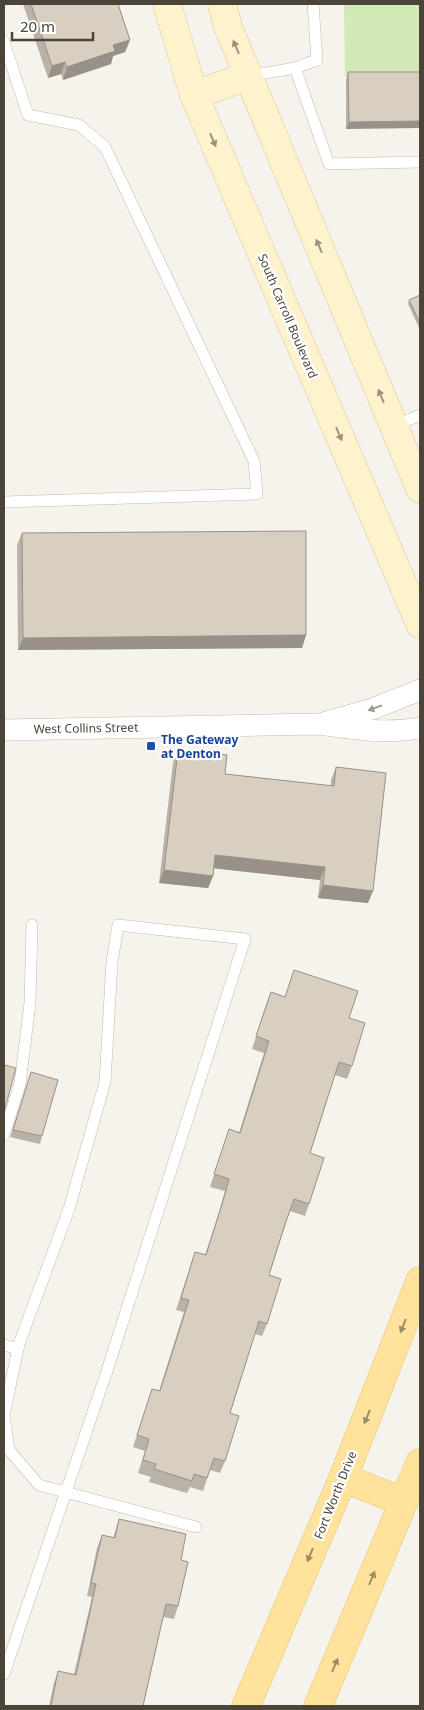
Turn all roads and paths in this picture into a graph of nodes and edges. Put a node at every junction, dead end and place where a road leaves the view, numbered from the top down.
1 (167, 4) edge
2 (222, 4) edge
3 (313, 4) edge
4 (4, 42) edge
5 (294, 68) junction
6 (248, 76) junction
7 (194, 95) junction
8 (420, 162) edge
9 (420, 415) edge
10 (394, 426) junction
11 (420, 489) edge
12 (4, 502) edge
13 (420, 624) edge
14 (420, 690) edge
15 (319, 724) junction
16 (420, 728) edge
17 (4, 730) edge
18 (32, 925) dead end
19 (4, 1134) edge
20 (420, 1281) edge
21 (4, 1345) edge
22 (18, 1349) junction
23 (420, 1463) edge
24 (343, 1478) junction
25 (67, 1492) junction
26 (404, 1502) junction
27 (196, 1527) dead end
28 (4, 1674) edge
29 (246, 1706) edge
30 (318, 1706) edge

1 - 7 main road, South Carroll Boulevard
6 -> 2 main road
3 - 5 lane
4 - 12 lane
5 - 6 lane
5 - 8 lane
6 - 7 main road
10 -> 6 main road
7 -> 13 main road, South Carroll Boulevard
9 - 10 lane
10 - 11 main road
14 -> 15 street, West Collins Street
15 - 16 street, West Collins Street
15 - 17 street, West Collins Street
18 - 19 lane
20 -> 24 main road, Fort Worth Drive
21 - 22 lane
22 - 25 lane
22 - 25 lane
23 - 26 main road
24 - 26 main road
24 -> 29 main road, Fort Worth Drive
25 - 27 lane
25 - 28 lane
30 -> 26 main road

